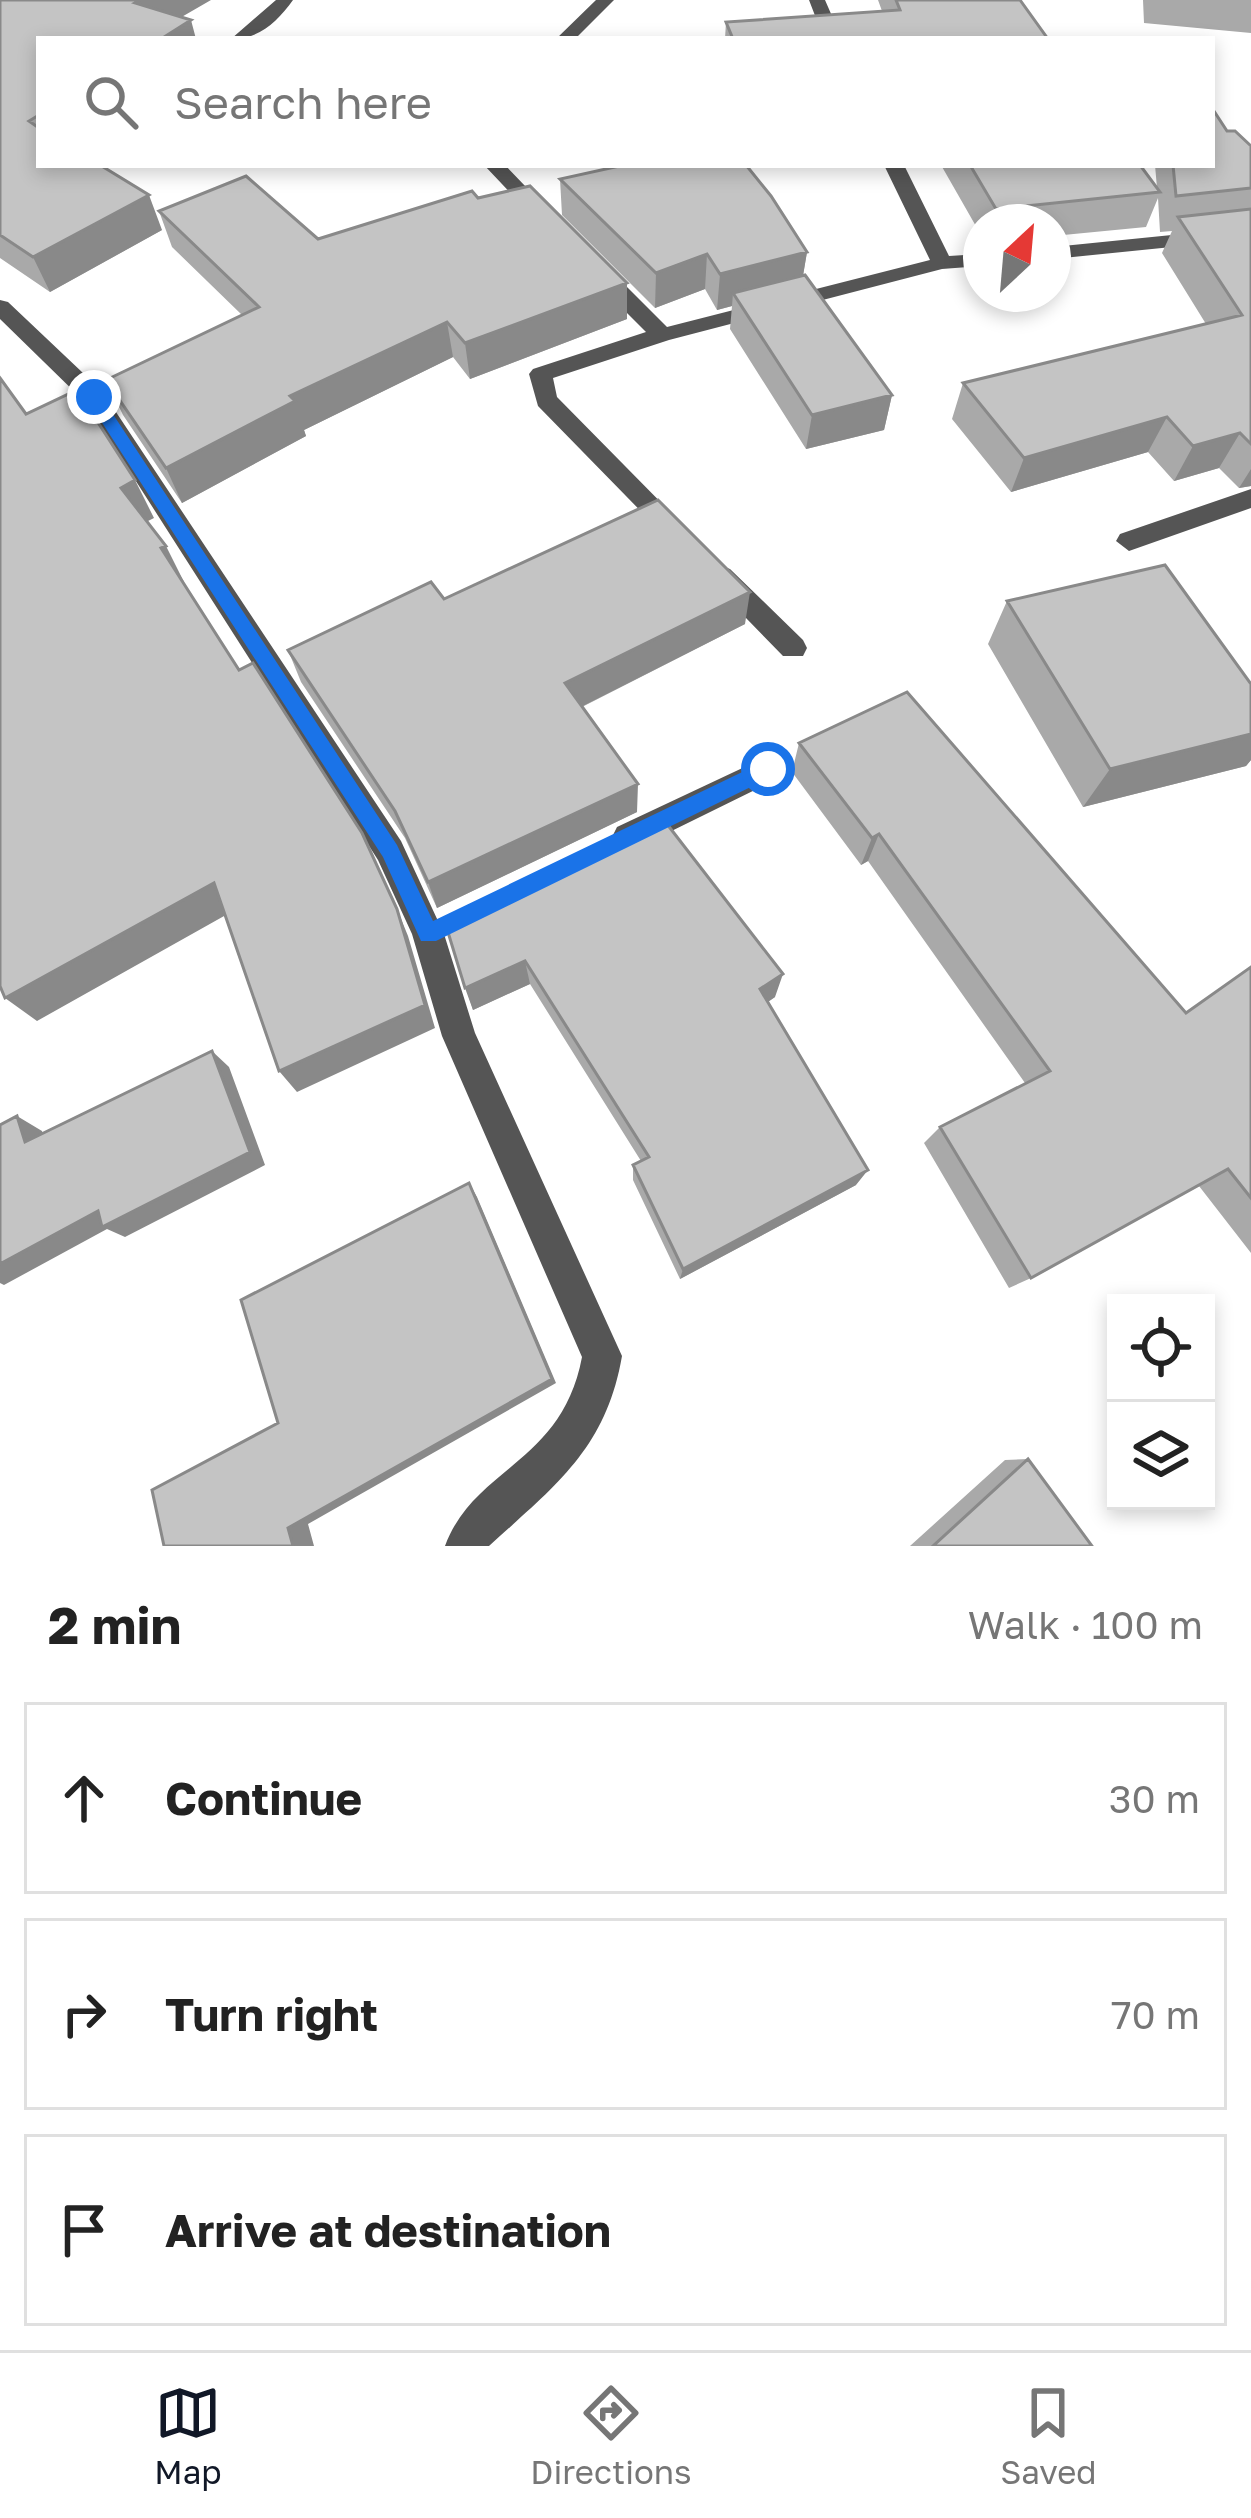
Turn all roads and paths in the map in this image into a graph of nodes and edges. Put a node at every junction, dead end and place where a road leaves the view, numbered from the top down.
1 (285, 0) edge
2 (606, 0) edge
3 (817, 0) edge
4 (244, 36) edge
5 (568, 36) edge
6 (832, 36) edge
7 (497, 168) edge
8 (895, 168) edge
9 (1251, 233) edge
10 (1071, 251) edge
11 (963, 261) edge
12 (942, 263) junction
13 (0, 307) edge
14 (662, 335) junction
15 (1251, 498) edge
16 (1129, 541) dead end
17 (793, 648) dead end
18 (768, 769) dead end
19 (598, 851) edge
20 (467, 1546) edge

1 - 4 street
2 - 5 street
3 - 6 street
7 - 14 street
8 - 12 street
9 - 10 street
11 - 12 street
12 - 14 street
13 - 20 street
14 - 17 street
15 - 16 street
18 - 19 street

